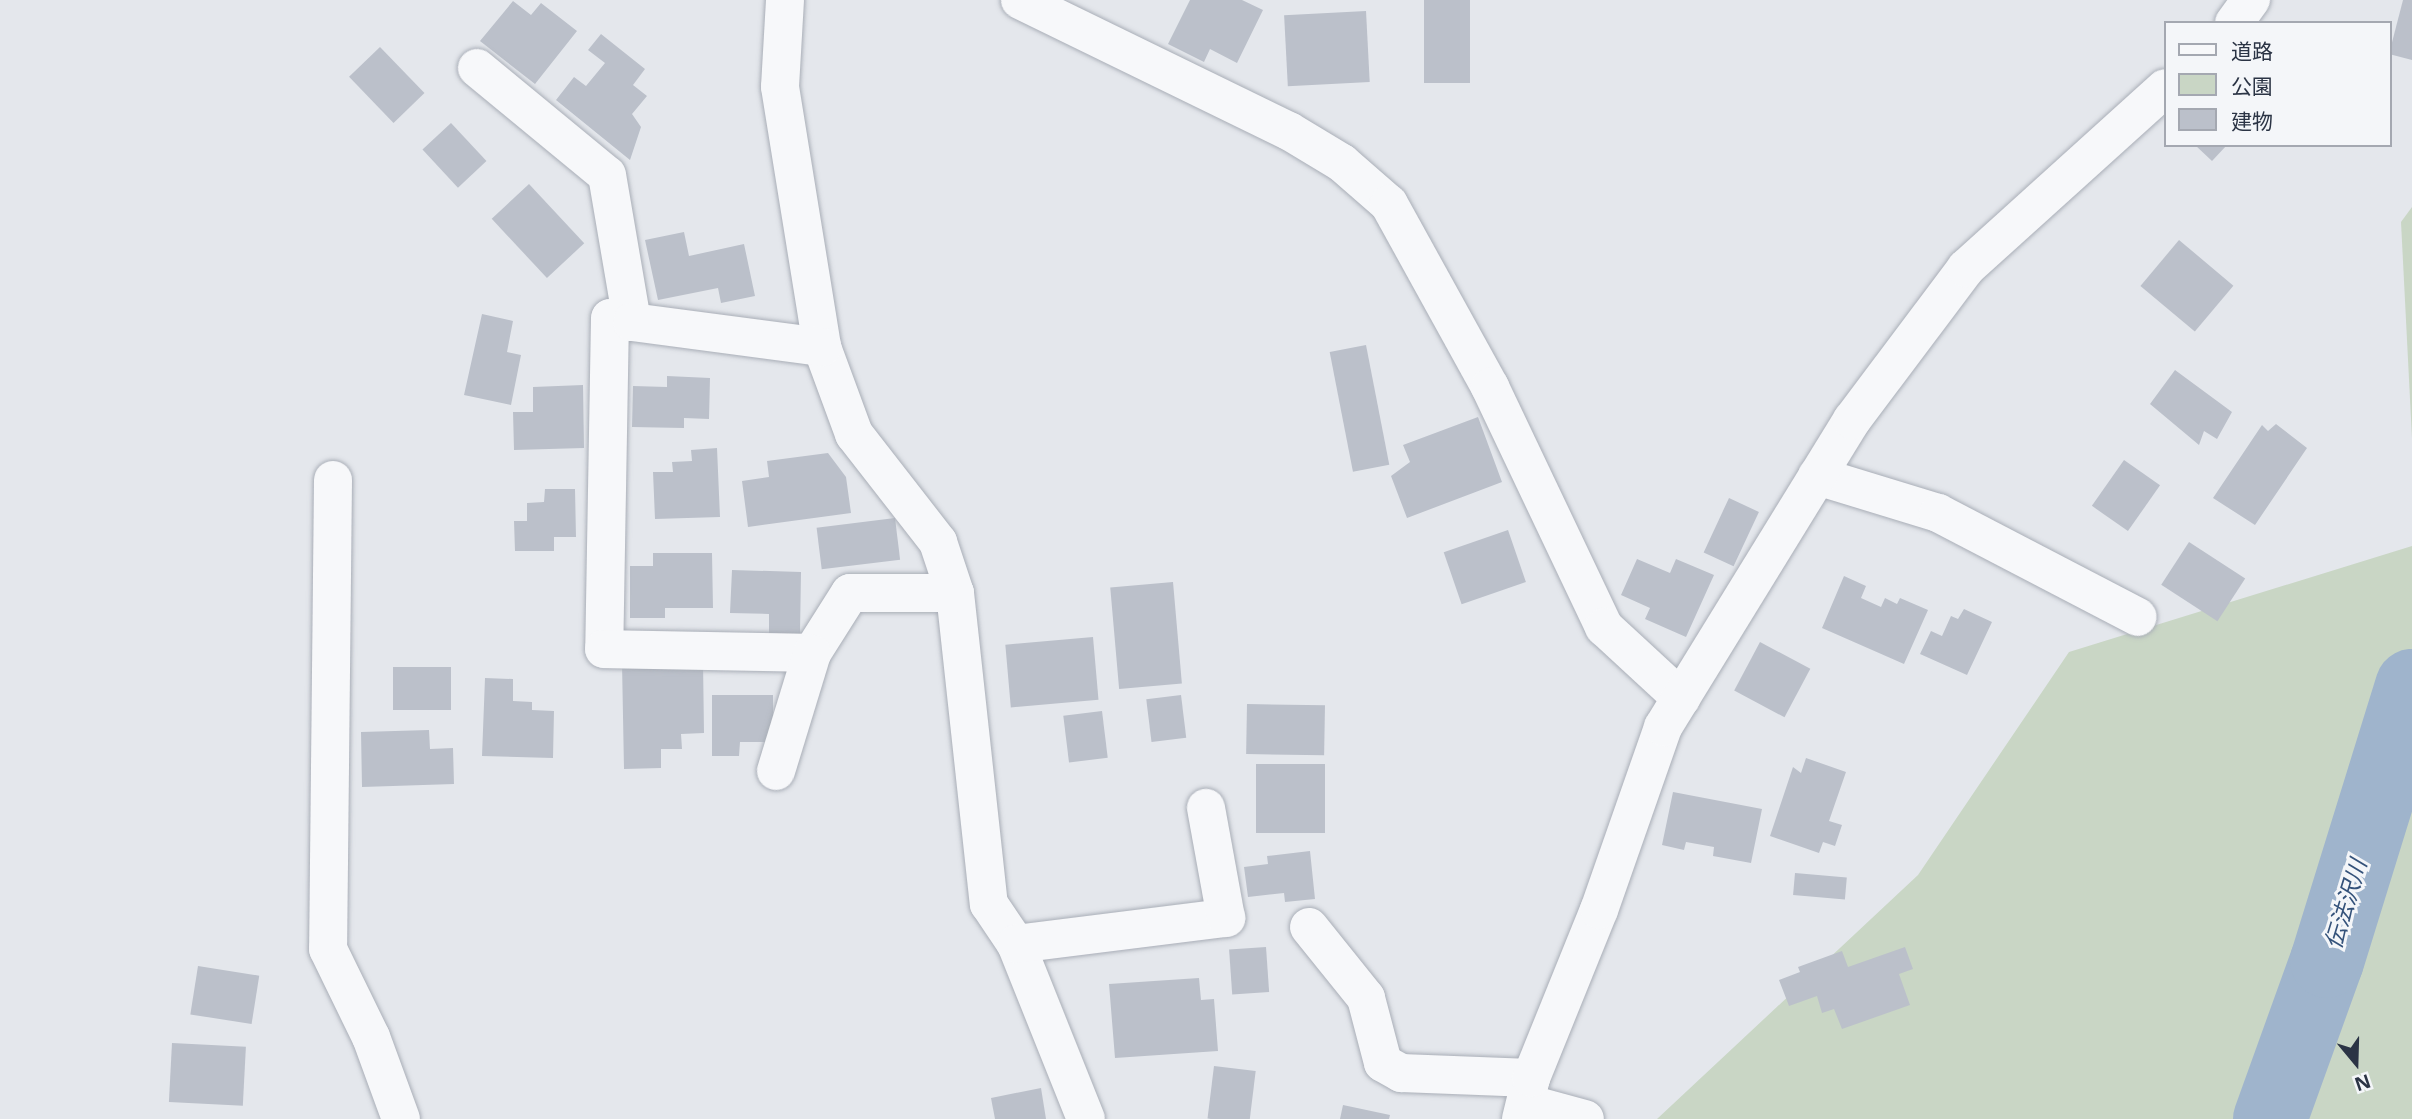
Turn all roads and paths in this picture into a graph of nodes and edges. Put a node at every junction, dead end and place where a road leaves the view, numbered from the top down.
1 (785, 0) edge
2 (1020, 0) edge
3 (2251, 0) edge
4 (2235, 21) edge
5 (477, 68) dead end
6 (2164, 89) edge
7 (632, 322) junction
8 (822, 347) junction
9 (1817, 477) junction
10 (333, 480) dead end
11 (955, 593) junction
12 (2138, 617) dead end
13 (812, 653) junction
14 (1681, 698) junction
15 (776, 771) dead end
16 (1206, 808) dead end
17 (1309, 927) dead end
18 (1016, 944) junction
19 (1526, 1100) edge
20 (401, 1119) edge
21 (1086, 1119) edge
22 (1585, 1119) edge

1 - 8 street
2 - 14 street
3 - 4 street
5 - 7 street
6 - 9 street
7 - 8 street
7 - 13 street
8 - 11 street
9 - 12 street
9 - 14 street
10 - 20 street
11 - 13 street
11 - 18 street
13 - 15 street
14 - 19 street
16 - 18 street
17 - 19 street
18 - 21 street
19 - 22 street

